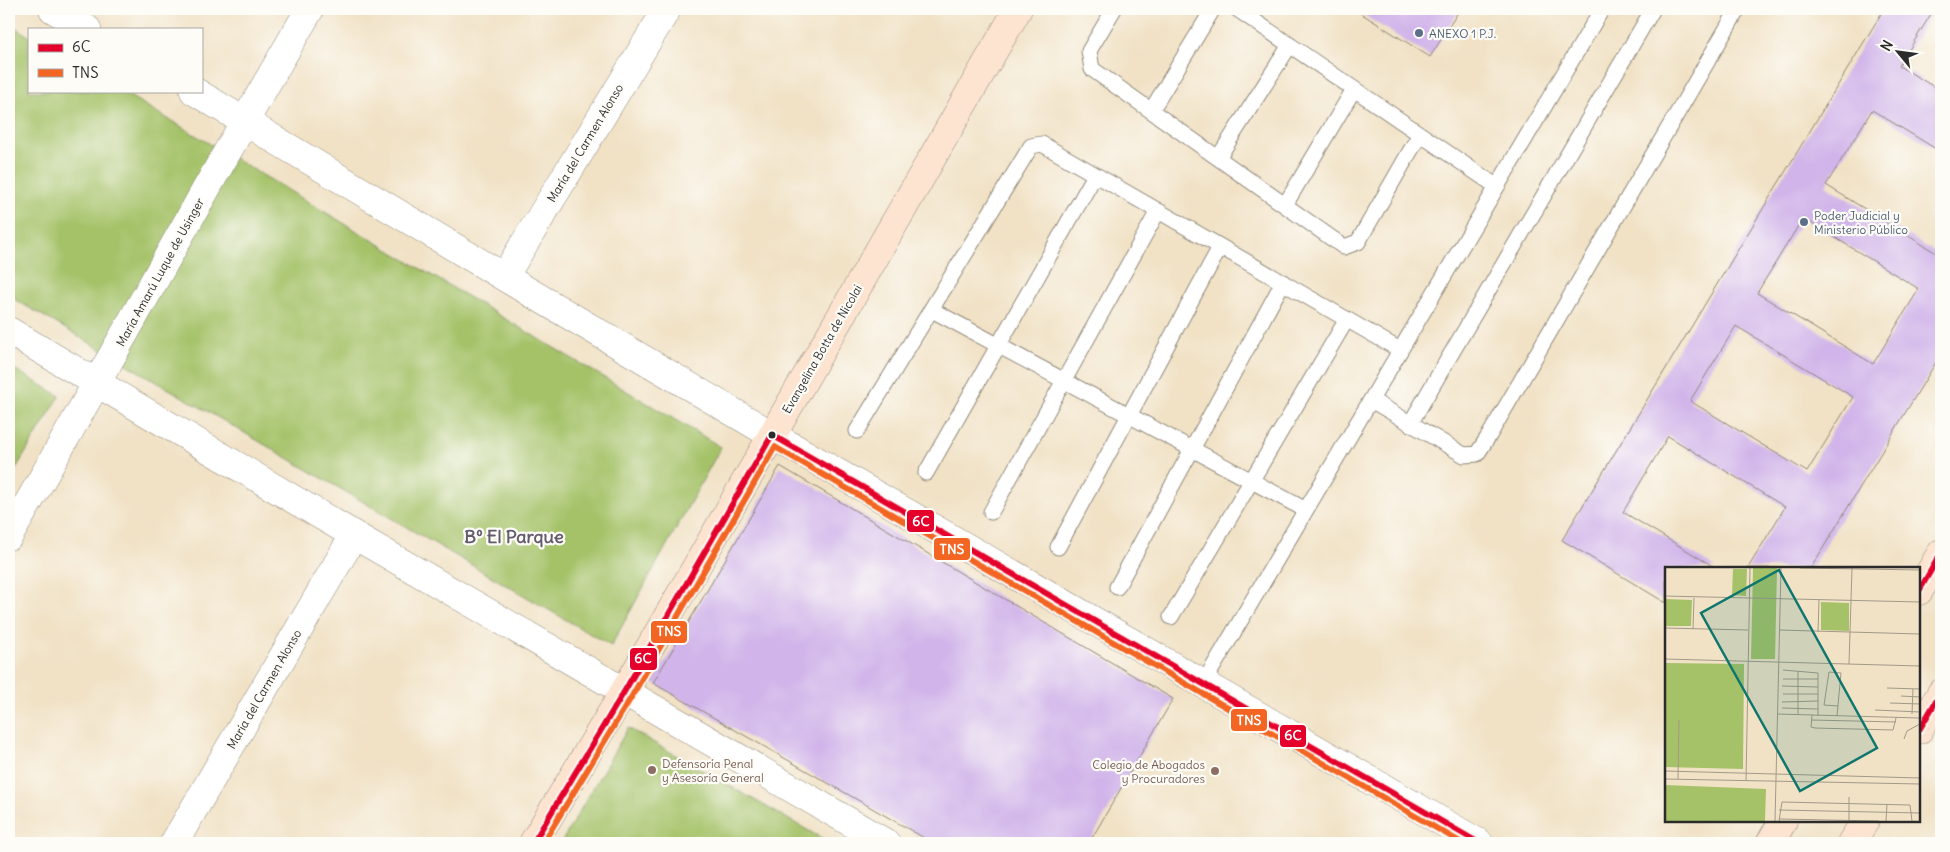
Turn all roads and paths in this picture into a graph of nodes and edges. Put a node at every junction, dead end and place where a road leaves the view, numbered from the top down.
1 (52, 9) edge
2 (310, 9) edge
3 (667, 9) edge
4 (1018, 9) edge
5 (1114, 9) edge
6 (1213, 9) edge
7 (1237, 9) edge
8 (1602, 9) edge
9 (1653, 9) edge
10 (1738, 9) edge
11 (85, 28) edge
12 (1290, 45) junction
13 (1354, 89) junction
14 (196, 92) edge
15 (1152, 111) junction
16 (244, 120) junction
17 (1420, 134) junction
18 (1218, 158) junction
19 (1095, 175) junction
20 (1496, 186) junction
21 (1284, 205) junction
22 (1158, 211) junction
23 (1220, 247) junction
24 (504, 277) junction
25 (1283, 282) junction
26 (932, 310) junction
27 (1347, 319) junction
28 (9, 330) edge
29 (998, 345) junction
30 (1400, 350) junction
31 (1064, 381) junction
32 (98, 382) junction
33 (1371, 400) junction
34 (1129, 415) junction
35 (1410, 424) junction
36 (857, 431) dead end
37 (772, 435) junction
38 (1192, 449) junction
39 (926, 473) dead end
40 (1251, 481) junction
41 (1306, 510) junction
42 (991, 512) dead end
43 (354, 535) junction
44 (9, 536) edge
45 (1058, 546) dead end
46 (1941, 553) edge
47 (1117, 587) dead end
48 (1920, 589) edge
49 (1171, 617) dead end
50 (1203, 684) junction
51 (624, 692) junction
52 (1941, 693) edge
53 (1920, 728) edge
54 (1782, 822) edge
55 (1864, 822) edge
56 (174, 843) edge
57 (533, 843) edge
58 (886, 843) edge
59 (1479, 843) edge
60 (1770, 843) edge
61 (1851, 843) edge

1 - 11 street
2 - 16 street, María Amarú Luque de Usinger
3 - 24 street, María del Carmen Alonso
4 - 37 street, Evangelina Botta de Nicolai
5 - 15 lane
6 - 15 lane
7 - 12 lane
8 - 20 lane
9 - 35 lane
10 - 35 lane
12 - 13 lane
12 - 18 lane
13 - 17 lane
13 - 21 lane
14 - 16 street
15 - 18 lane
16 - 24 street
16 - 32 street, María Amarú Luque de Usinger
17 - 20 lane
17 - 21 lane
18 - 21 lane
19 - 22 lane
19 - 26 lane
19 - 29 lane
20 - 30 lane
22 - 23 lane
22 - 31 lane
23 - 25 lane
23 - 34 lane
24 - 37 street
25 - 27 lane
25 - 38 lane
26 - 29 lane
26 - 36 lane
27 - 30 lane
27 - 40 lane
28 - 32 street
29 - 31 lane
29 - 39 lane
30 - 33 lane
31 - 34 lane
31 - 42 lane
32 - 43 street
32 - 44 street, María Amarú Luque de Usinger
33 - 35 lane
33 - 41 lane
34 - 38 lane
34 - 45 lane
37 - 50 street
37 - 51 street, Evangelina Botta de Nicolai
38 - 40 lane
38 - 47 lane
40 - 41 lane
40 - 49 lane
41 - 50 lane
43 - 51 street
43 - 56 street, María del Carmen Alonso
46 - 48 street
50 - 59 street
51 - 57 street, Evangelina Botta de Nicolai
51 - 58 street
52 - 53 street
54 - 60 street
55 - 61 street

